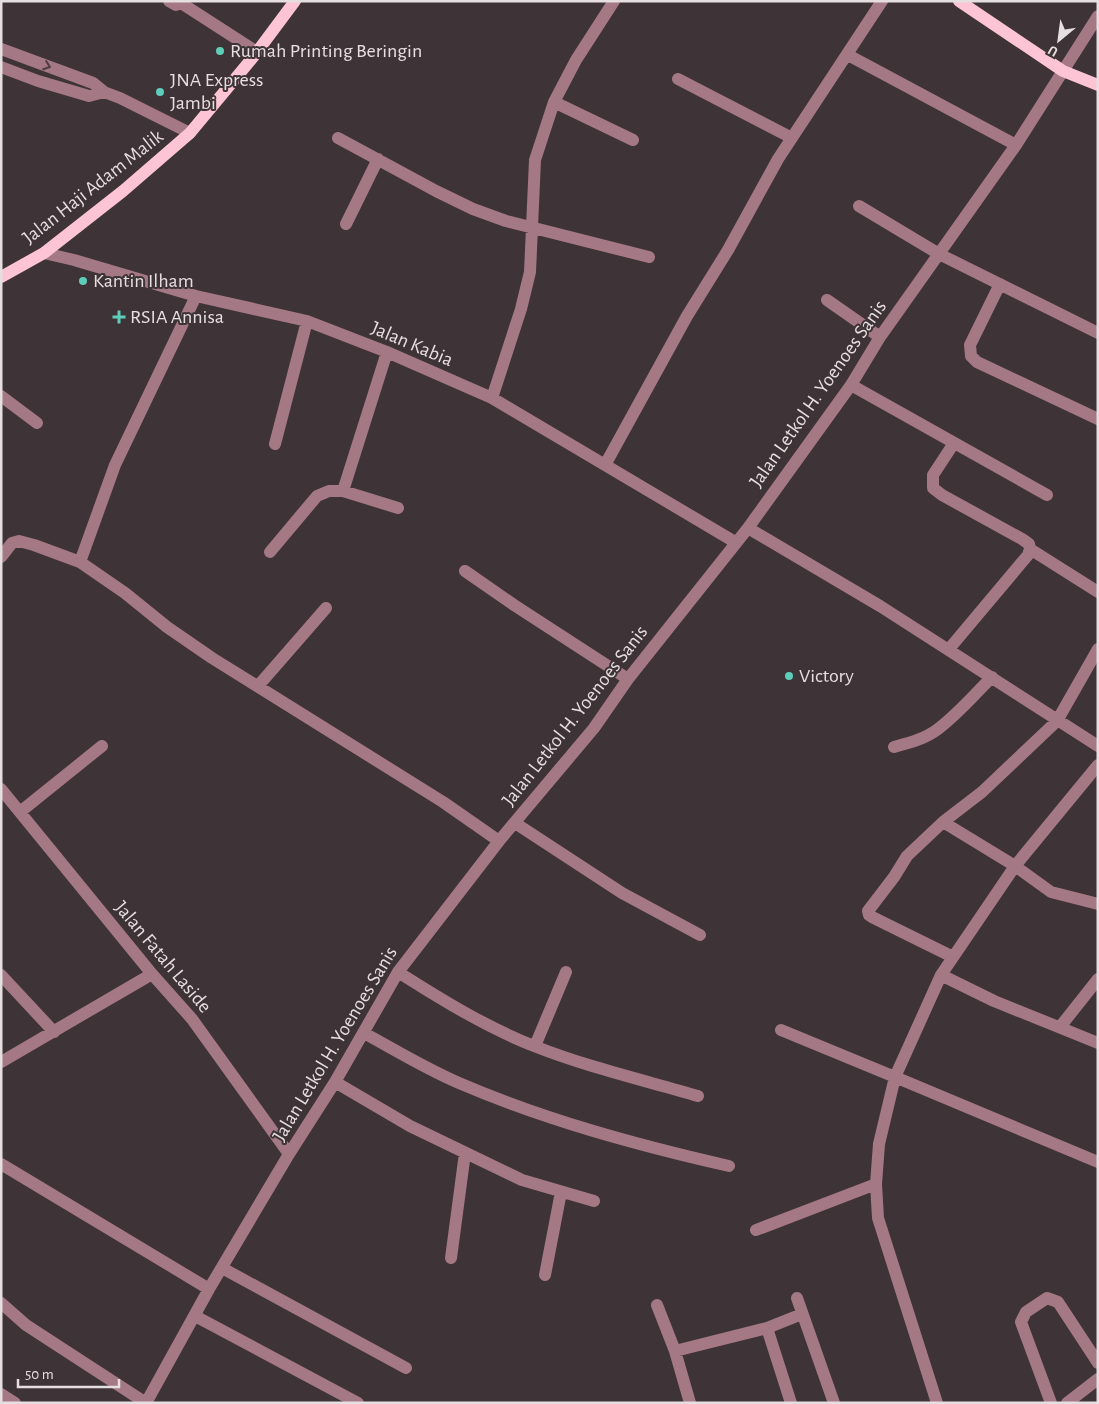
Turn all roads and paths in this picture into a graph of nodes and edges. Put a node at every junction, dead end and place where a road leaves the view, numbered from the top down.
1 (169, 1) edge
2 (295, 1) edge
3 (614, 1) edge
4 (882, 1) edge
5 (960, 1) edge
6 (1098, 16) edge
7 (1, 49) edge
8 (257, 52) junction
9 (848, 55) junction
10 (1, 67) edge
11 (1063, 72) junction
12 (678, 79) dead end
13 (1098, 85) edge
14 (104, 92) junction
15 (554, 102) junction
16 (190, 133) junction
17 (338, 138) dead end
18 (792, 138) junction
19 (633, 140) dead end
20 (1016, 145) junction
21 (378, 159) junction
22 (859, 206) dead end
23 (346, 224) dead end
24 (532, 227) junction
25 (44, 253) junction
26 (939, 254) junction
27 (649, 257) dead end
28 (1, 277) edge
29 (1000, 284) junction
30 (196, 296) junction
31 (827, 300) dead end
32 (307, 321) junction
33 (1098, 333) edge
34 (880, 337) junction
35 (387, 352) junction
36 (851, 385) junction
37 (1, 396) edge
38 (492, 398) junction
39 (1095, 422) edge
40 (37, 424) dead end
41 (954, 443) junction
42 (275, 444) dead end
43 (605, 466) junction
44 (343, 491) junction
45 (1047, 495) dead end
46 (398, 508) dead end
47 (748, 528) junction
48 (736, 542) junction
49 (1030, 549) junction
50 (270, 552) dead end
51 (1, 557) edge
52 (80, 562) junction
53 (466, 571) dead end
54 (1098, 592) edge
55 (326, 608) dead end
56 (949, 649) junction
57 (1098, 649) edge
58 (992, 677) junction
59 (628, 679) junction
60 (258, 686) junction
61 (1057, 721) junction
62 (102, 746) dead end
63 (1098, 746) edge
64 (894, 747) dead end
65 (1098, 765) edge
66 (1, 789) edge
67 (20, 812) junction
68 (943, 822) junction
69 (515, 823) junction
70 (499, 841) junction
71 (1015, 866) junction
72 (1098, 904) edge
73 (700, 935) dead end
74 (953, 957) junction
75 (398, 972) junction
76 (566, 972) dead end
77 (152, 974) junction
78 (1, 975) edge
79 (941, 975) junction
80 (1098, 979) edge
81 (1060, 1027) junction
82 (780, 1030) dead end
83 (54, 1032) junction
84 (364, 1033) junction
85 (1098, 1043) edge
86 (535, 1046) junction
87 (1, 1062) edge
88 (896, 1076) junction
89 (335, 1082) junction
90 (698, 1096) dead end
91 (465, 1153) junction
92 (290, 1154) junction
93 (1098, 1162) edge
94 (1, 1164) edge
95 (729, 1166) dead end
96 (876, 1184) junction
97 (561, 1192) junction
98 (594, 1201) dead end
99 (756, 1230) dead end
100 (451, 1258) dead end
101 (222, 1268) junction
102 (545, 1275) dead end
103 (209, 1289) junction
104 (797, 1298) dead end
105 (1, 1303) edge
106 (657, 1305) dead end
107 (802, 1314) junction
108 (195, 1316) junction
109 (767, 1328) junction
110 (675, 1352) junction
111 (1098, 1363) edge
112 (406, 1368) dead end
113 (1098, 1379) edge
114 (1, 1394) edge
115 (15, 1403) edge
116 (146, 1403) edge
117 (358, 1403) edge
118 (690, 1403) edge
119 (791, 1403) edge
120 (834, 1403) edge
121 (937, 1403) edge
122 (1051, 1403) edge
123 (1067, 1403) edge

1 - 8 street
2 - 8 main road, Jalan Haji Adam Malik
3 - 15 street
4 - 9 street
5 - 11 main road
6 - 11 street, Jalan Letkol H. Yoenoes Sanis
7 -> 14 street
8 - 16 main road, Jalan Haji Adam Malik
9 - 18 street
9 - 20 street
10 - 14 street
11 - 13 main road
11 - 20 street, Jalan Letkol H. Yoenoes Sanis
12 - 18 street
14 - 16 street
15 - 19 street
15 - 24 street
16 - 25 main road, Jalan Haji Adam Malik
17 - 21 street
18 - 43 street
20 - 26 street, Jalan Letkol H. Yoenoes Sanis
21 - 23 street
21 - 24 street
22 - 26 street
24 - 27 street
24 - 38 street
25 - 28 main road, Jalan Haji Adam Malik
25 - 30 street, Jalan Kabia
26 - 29 street
26 - 34 street, Jalan Letkol H. Yoenoes Sanis
29 - 33 street
29 - 39 street
30 - 32 street, Jalan Kabia
30 - 52 street
31 - 34 street
32 - 35 street, Jalan Kabia
32 - 42 street
34 - 36 street, Jalan Letkol H. Yoenoes Sanis
35 - 38 street, Jalan Kabia
35 - 44 street
36 - 41 street
36 - 47 street, Jalan Letkol H. Yoenoes Sanis
37 - 40 street
38 - 43 street, Jalan Kabia
41 - 45 street
41 - 49 street
43 - 48 street, Jalan Kabia
44 - 46 street
44 - 50 street
47 - 48 street, Jalan Letkol H. Yoenoes Sanis
47 - 56 street
48 - 59 street, Jalan Letkol H. Yoenoes Sanis
49 - 54 street
49 - 56 street
51 - 52 street
52 - 60 street
53 - 59 street
55 - 60 street
56 - 58 street
57 - 61 street
58 - 61 street
58 - 64 street
59 - 69 street, Jalan Letkol H. Yoenoes Sanis
60 - 70 street
61 - 63 street
61 - 68 street
62 - 67 street
65 - 71 street
66 - 67 street, Jalan Fatah Laside
67 - 77 street, Jalan Fatah Laside
68 - 71 street
68 - 74 street
69 - 70 street, Jalan Letkol H. Yoenoes Sanis
69 - 73 street
70 - 75 street, Jalan Letkol H. Yoenoes Sanis
71 - 72 street
71 - 74 street
74 - 79 street
75 - 84 street, Jalan Letkol H. Yoenoes Sanis
75 - 86 street
76 - 86 street
77 - 83 street
77 - 92 street, Jalan Fatah Laside
78 - 83 street
79 - 81 street
79 - 88 street
80 - 81 street
81 - 85 street
82 - 88 street
83 - 87 street
84 - 89 street, Jalan Letkol H. Yoenoes Sanis
84 - 95 street
86 - 90 street
88 - 93 street
88 - 96 street
89 - 91 street
89 - 92 street, Jalan Letkol H. Yoenoes Sanis
91 - 97 street
91 - 100 street
92 - 101 street, Jalan Letkol H. Yoenoes Sanis
94 - 103 street
96 - 99 street
96 - 121 street
97 - 98 street
97 - 102 street
101 - 103 street, Jalan Letkol H. Yoenoes Sanis
101 - 112 street
103 - 108 street, Jalan Letkol H. Yoenoes Sanis
104 - 107 street
105 - 116 street
106 - 110 street
107 - 109 street
107 - 120 street
108 - 116 street, Jalan Letkol H. Yoenoes Sanis
108 - 117 street
109 - 110 street
109 - 119 street
110 - 118 street
111 - 122 street
113 - 123 street
114 - 115 street

